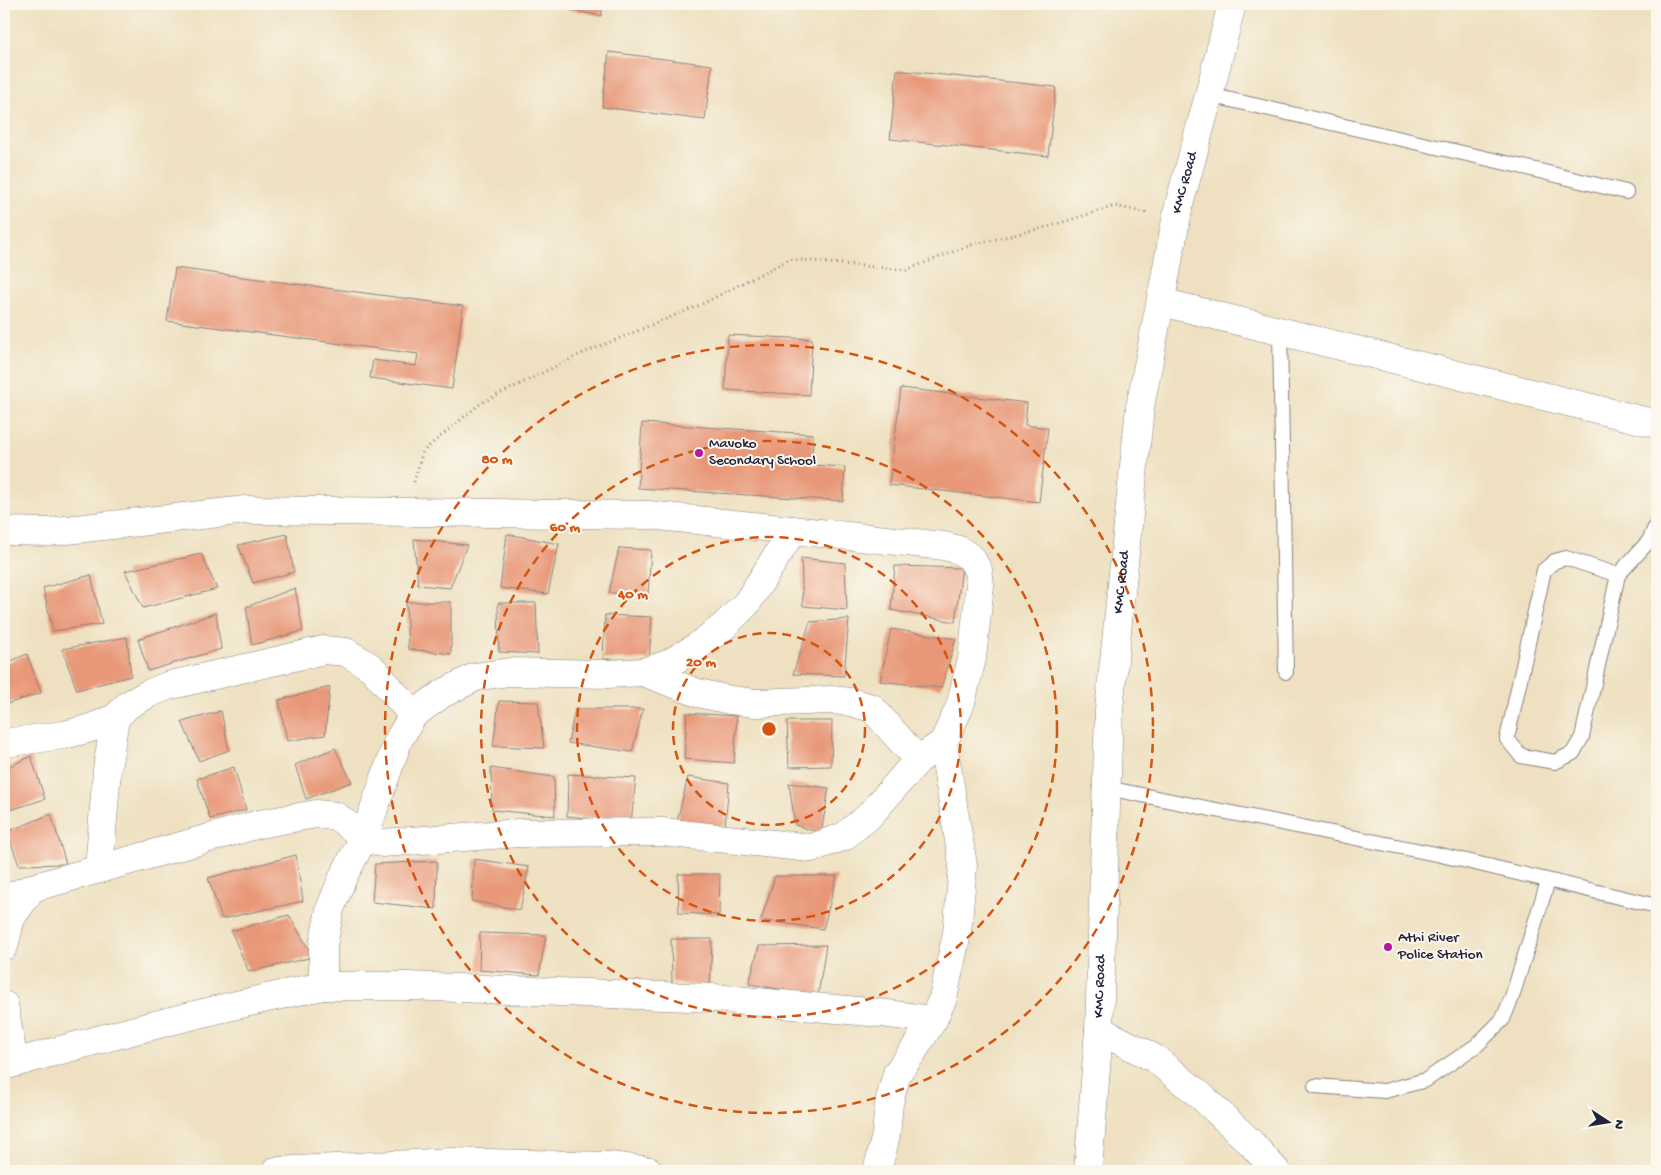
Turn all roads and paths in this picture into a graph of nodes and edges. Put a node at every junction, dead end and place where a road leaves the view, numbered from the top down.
1 (1232, 4) edge
2 (1209, 95) junction
3 (1626, 192) dead end
4 (1176, 218) junction
5 (1161, 302) junction
6 (1280, 332) junction
7 (1657, 424) edge
8 (405, 512) junction
9 (1657, 523) edge
10 (793, 530) junction
11 (4, 531) edge
12 (1618, 575) junction
13 (643, 672) junction
14 (1286, 672) dead end
15 (413, 715) junction
16 (115, 718) junction
17 (4, 743) edge
18 (943, 743) junction
19 (918, 760) junction
20 (1107, 788) junction
21 (364, 837) junction
22 (99, 868) junction
23 (1548, 880) junction
24 (32, 888) junction
25 (4, 899) edge
26 (1657, 906) edge
27 (4, 946) edge
28 (323, 986) junction
29 (4, 1005) edge
30 (933, 1020) junction
31 (1099, 1030) junction
32 (9, 1064) edge
33 (1315, 1086) dead end
34 (395, 1168) edge
35 (276, 1171) edge
36 (649, 1171) edge
37 (877, 1171) edge
38 (1088, 1171) edge
39 (1276, 1171) edge

1 - 2 street, KMC Road
2 - 3 lane
2 - 4 street, KMC Road
4 - 5 street, KMC Road
4 - 8 path
5 - 6 street
5 - 20 street, KMC Road
6 - 7 street
6 - 14 lane
8 - 10 street
8 - 11 street
9 - 12 lane
10 - 13 street
10 - 18 street
12 - 12 lane
13 - 15 street
13 - 19 street
15 - 16 street
15 - 21 street
16 - 17 street
16 - 22 street
18 - 19 street
18 - 30 street
19 - 21 street
20 - 23 lane
20 - 31 street, KMC Road
21 - 22 street
21 - 28 street
22 - 24 street
23 - 26 lane
23 - 33 lane
24 - 25 street
24 - 27 street
28 - 30 street
28 - 32 street
29 - 32 street
30 - 37 street
31 - 38 street, KMC Road
31 - 39 street
34 - 35 street
34 - 36 street

